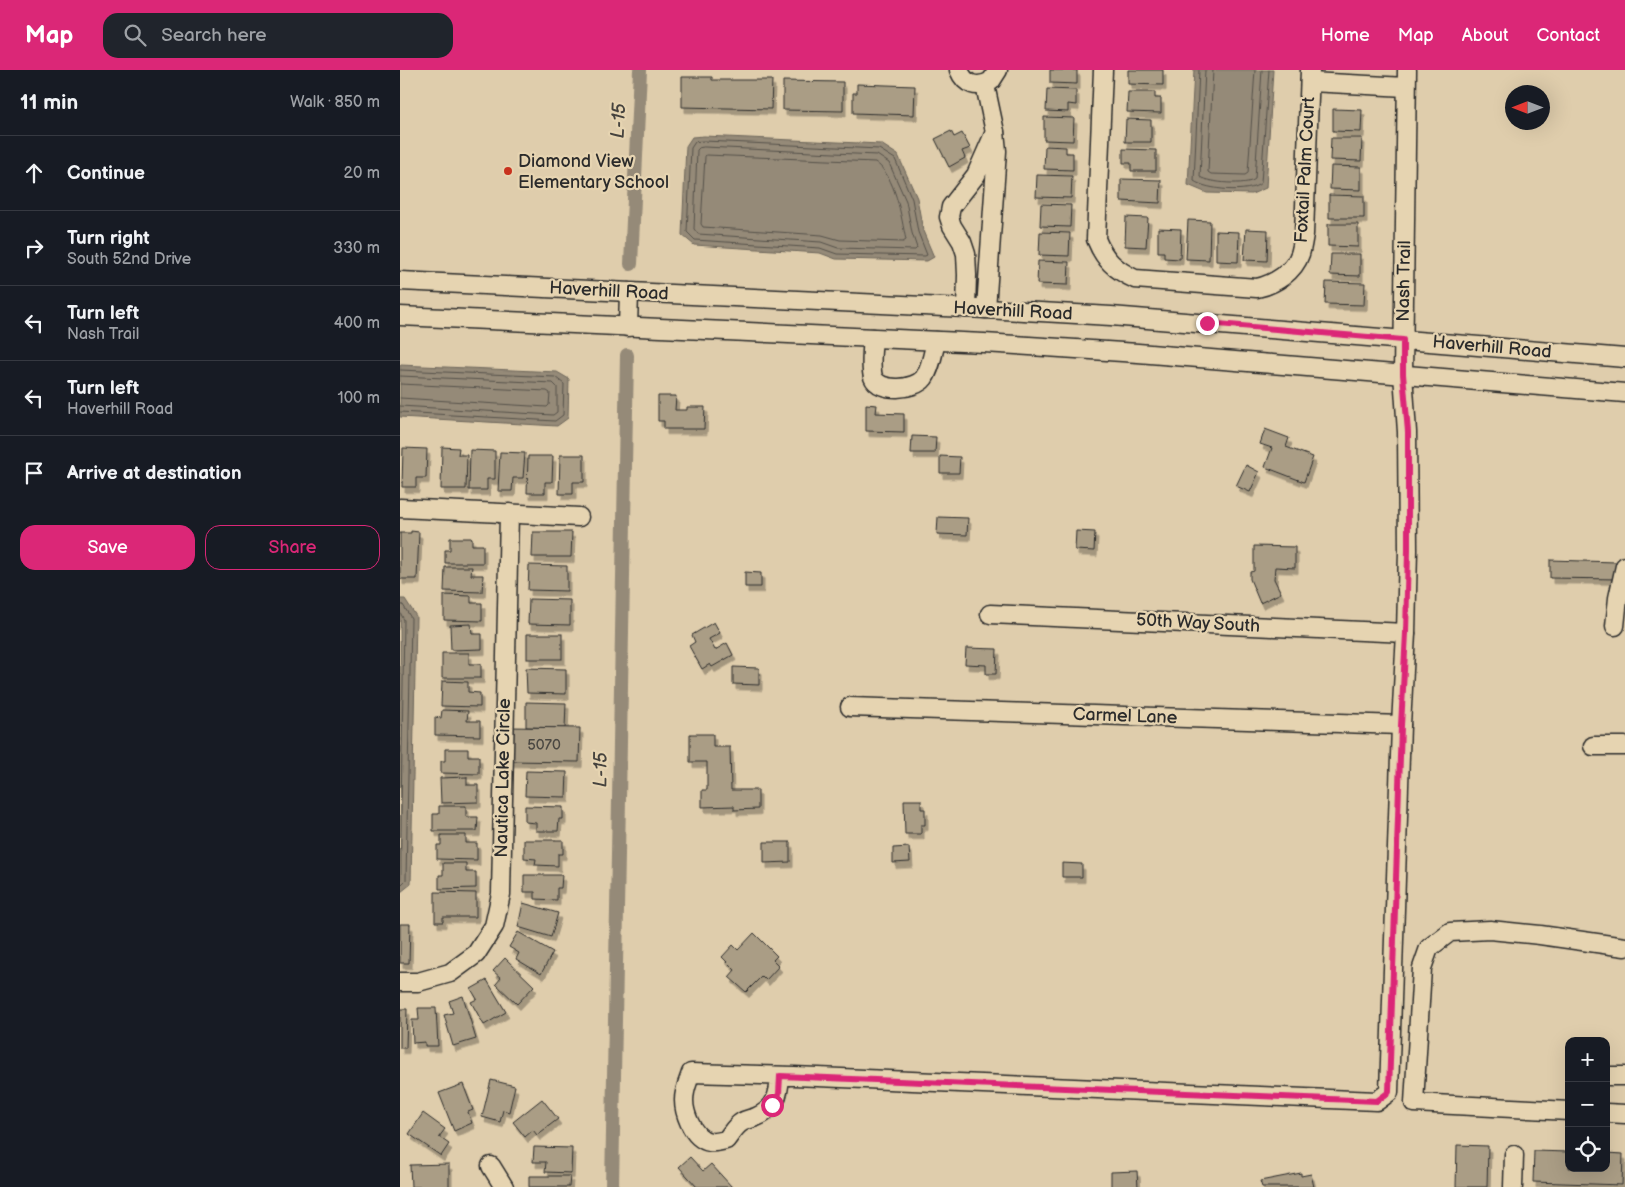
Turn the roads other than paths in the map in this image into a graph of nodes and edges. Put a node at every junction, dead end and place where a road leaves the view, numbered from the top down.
1 (959, 70) edge
2 (998, 70) edge
3 (1103, 70) edge
4 (1310, 76) edge
5 (1407, 79) edge
6 (985, 85) junction
7 (995, 132) junction
8 (400, 281) edge
9 (629, 292) junction
10 (966, 308) junction
11 (986, 309) junction
12 (400, 316) edge
13 (628, 327) junction
14 (873, 338) junction
15 (1403, 340) junction
16 (936, 341) junction
17 (1625, 358) edge
18 (1403, 374) junction
19 (1625, 393) edge
20 (400, 508) edge
21 (509, 513) junction
22 (579, 517) dead end
23 (1625, 566) edge
24 (990, 614) dead end
25 (1615, 626) dead end
26 (1406, 633) junction
27 (850, 707) dead end
28 (1401, 726) junction
29 (1594, 746) dead end
30 (1625, 746) edge
31 (1625, 947) edge
32 (400, 982) edge
33 (780, 1076) junction
34 (1610, 1076) edge
35 (1625, 1076) edge
36 (1565, 1111) edge
37 (1610, 1113) edge
38 (1625, 1114) edge
39 (1514, 1155) dead end
40 (491, 1166) dead end
41 (504, 1187) edge
42 (1513, 1187) edge

1 - 6 street
2 - 6 street
3 - 4 street, Foxtail Palm Court
4 - 5 street
5 - 15 street, Nash Trail
6 - 7 street
7 - 10 street
7 - 11 street
8 - 9 street, Haverhill Road
9 - 10 street, Haverhill Road
9 - 13 street
10 - 11 street, Haverhill Road
11 - 15 street, Haverhill Road
12 - 13 street, Haverhill Road
13 - 14 street, Haverhill Road
14 - 16 street, Haverhill Road
14 - 16 street
15 - 17 street, Haverhill Road
15 - 18 street, Nash Trail
16 - 18 street, Haverhill Road
18 - 19 street, Haverhill Road
18 - 26 street, Nash Trail
20 - 21 street
21 - 22 street
21 - 32 street, Nautica Lake Circle
23 - 25 street
24 - 26 street, 50th Way South
26 - 28 street, Nash Trail
27 - 28 street, Carmel Lane
28 - 33 street, Nash Trail
29 - 30 street
31 - 36 street
33 - 33 street
34 - 35 street
37 - 38 street
39 - 42 street
40 - 41 street

